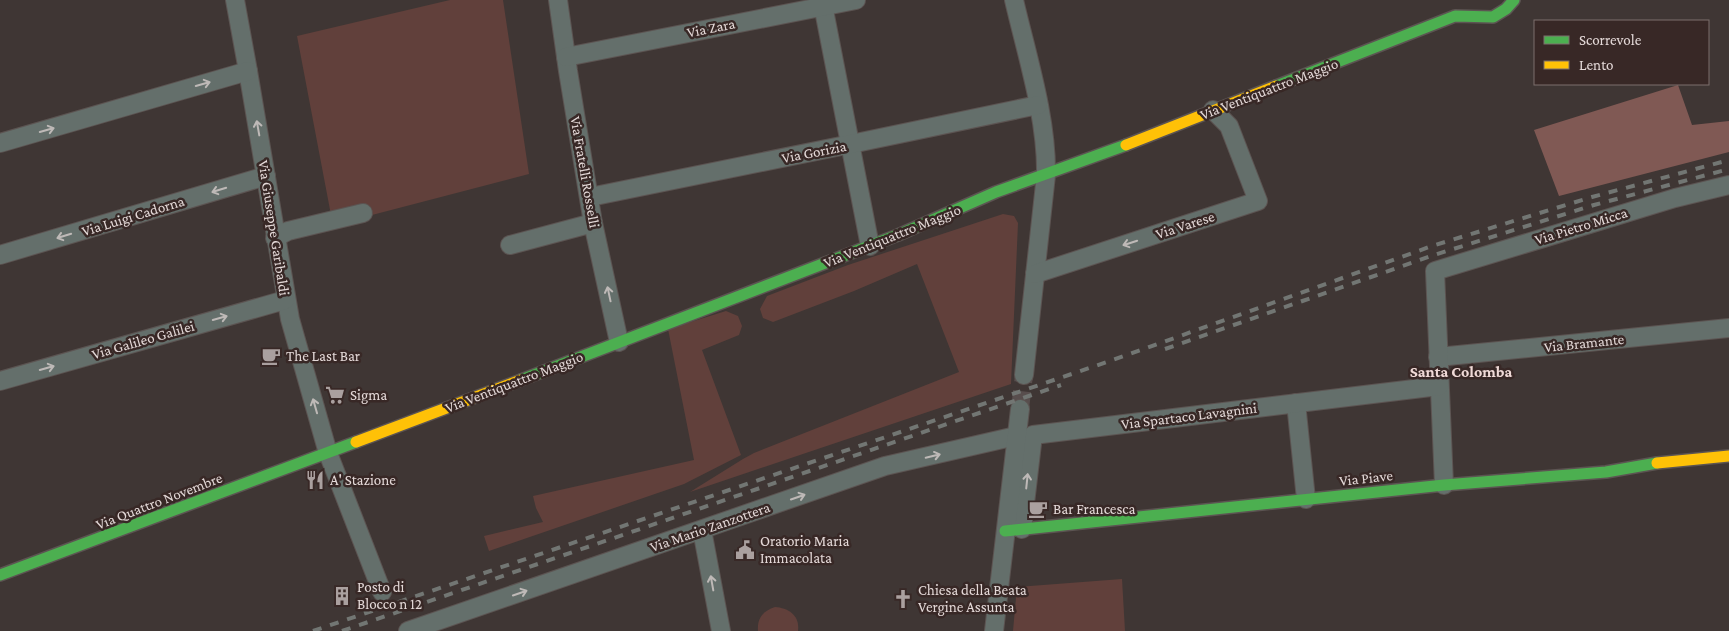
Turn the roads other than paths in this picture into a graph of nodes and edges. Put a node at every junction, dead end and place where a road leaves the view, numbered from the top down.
1 (235, 0) edge
2 (558, 0) edge
3 (856, 0) edge
4 (1014, 0) edge
5 (1467, 0) edge
6 (1514, 0) edge
7 (823, 3) edge
8 (1508, 5) edge
9 (1454, 16) junction
10 (1480, 17) junction
11 (566, 56) junction
12 (248, 71) junction
13 (1230, 104) junction
14 (1038, 105) junction
15 (1213, 110) junction
16 (1229, 126) junction
17 (0, 144) edge
18 (852, 144) junction
19 (1046, 175) junction
20 (266, 176) junction
21 (1729, 185) edge
22 (590, 197) junction
23 (363, 213) dead end
24 (593, 223) junction
25 (275, 238) junction
26 (510, 244) dead end
27 (870, 246) junction
28 (0, 255) edge
29 (1035, 274) junction
30 (285, 300) junction
31 (1729, 328) edge
32 (619, 342) junction
33 (1438, 357) junction
34 (1024, 375) tunnel mouth
35 (0, 381) edge
36 (1439, 386) junction
37 (1296, 404) junction
38 (1020, 409) tunnel mouth
39 (1016, 436) junction
40 (328, 453) junction
41 (1729, 456) edge
42 (1444, 485) junction
43 (1306, 499) junction
44 (702, 530) junction
45 (1014, 530) junction
46 (0, 575) edge
47 (382, 592) dead end
48 (408, 631) edge
49 (721, 631) edge
50 (994, 631) edge

1 - 12 street, Via Giuseppe Garibaldi
2 - 11 street, Via Fratelli Rosselli
3 - 7 street, Via Zara
4 - 14 street
5 - 9 street, Via Ventiquattro Maggio
5 - 10 street, Via Ventiquattro Maggio
6 - 8 street, Via Ventiquattro Maggio
7 - 11 street, Via Zara
7 - 18 street
8 - 10 street, Via Ventiquattro Maggio
9 - 10 street, Via Ventiquattro Maggio
9 - 13 street, Via Ventiquattro Maggio
11 - 22 street, Via Fratelli Rosselli
17 -> 12 street
20 -> 12 street, Via Giuseppe Garibaldi
13 - 15 street, Via Ventiquattro Maggio
13 - 16 street, Via Varese
14 - 18 street, Via Gorizia
14 - 19 street
15 - 16 street, Via Varese
15 - 19 street, Via Ventiquattro Maggio
16 -> 29 street, Via Varese
18 - 22 street, Via Gorizia
18 - 27 street
19 - 27 street, Via Ventiquattro Maggio
19 - 29 street
20 - 25 street, Via Giuseppe Garibaldi
20 -> 28 street, Via Luigi Cadorna
21 - 33 street, Via Pietro Micca
22 - 24 street, Via Fratelli Rosselli
23 - 25 street
24 - 26 street
32 -> 24 street, Via Fratelli Rosselli
25 - 30 street, Via Giuseppe Garibaldi
27 - 32 street, Via Ventiquattro Maggio
29 - 34 street
35 -> 30 street, Via Galileo Galilei
40 -> 30 street, Via Giuseppe Garibaldi
31 - 33 street, Via Bramante
32 - 40 street, Via Ventiquattro Maggio
33 - 36 street
36 - 37 street, Via Spartaco Lavagnini
36 - 42 street
37 - 43 street
45 -> 37 street, Via Spartaco Lavagnini
38 - 39 street
44 -> 39 street, Via Mario Zanzottera
39 - 45 street
40 - 46 street, Via Quattro Novembre
40 - 47 street, Via Giuseppe Garibaldi
41 - 42 street, Via Piave
42 - 43 street, Via Piave
43 - 45 street, Via Piave
48 -> 44 street, Via Mario Zanzottera
49 -> 44 street
45 - 50 street

